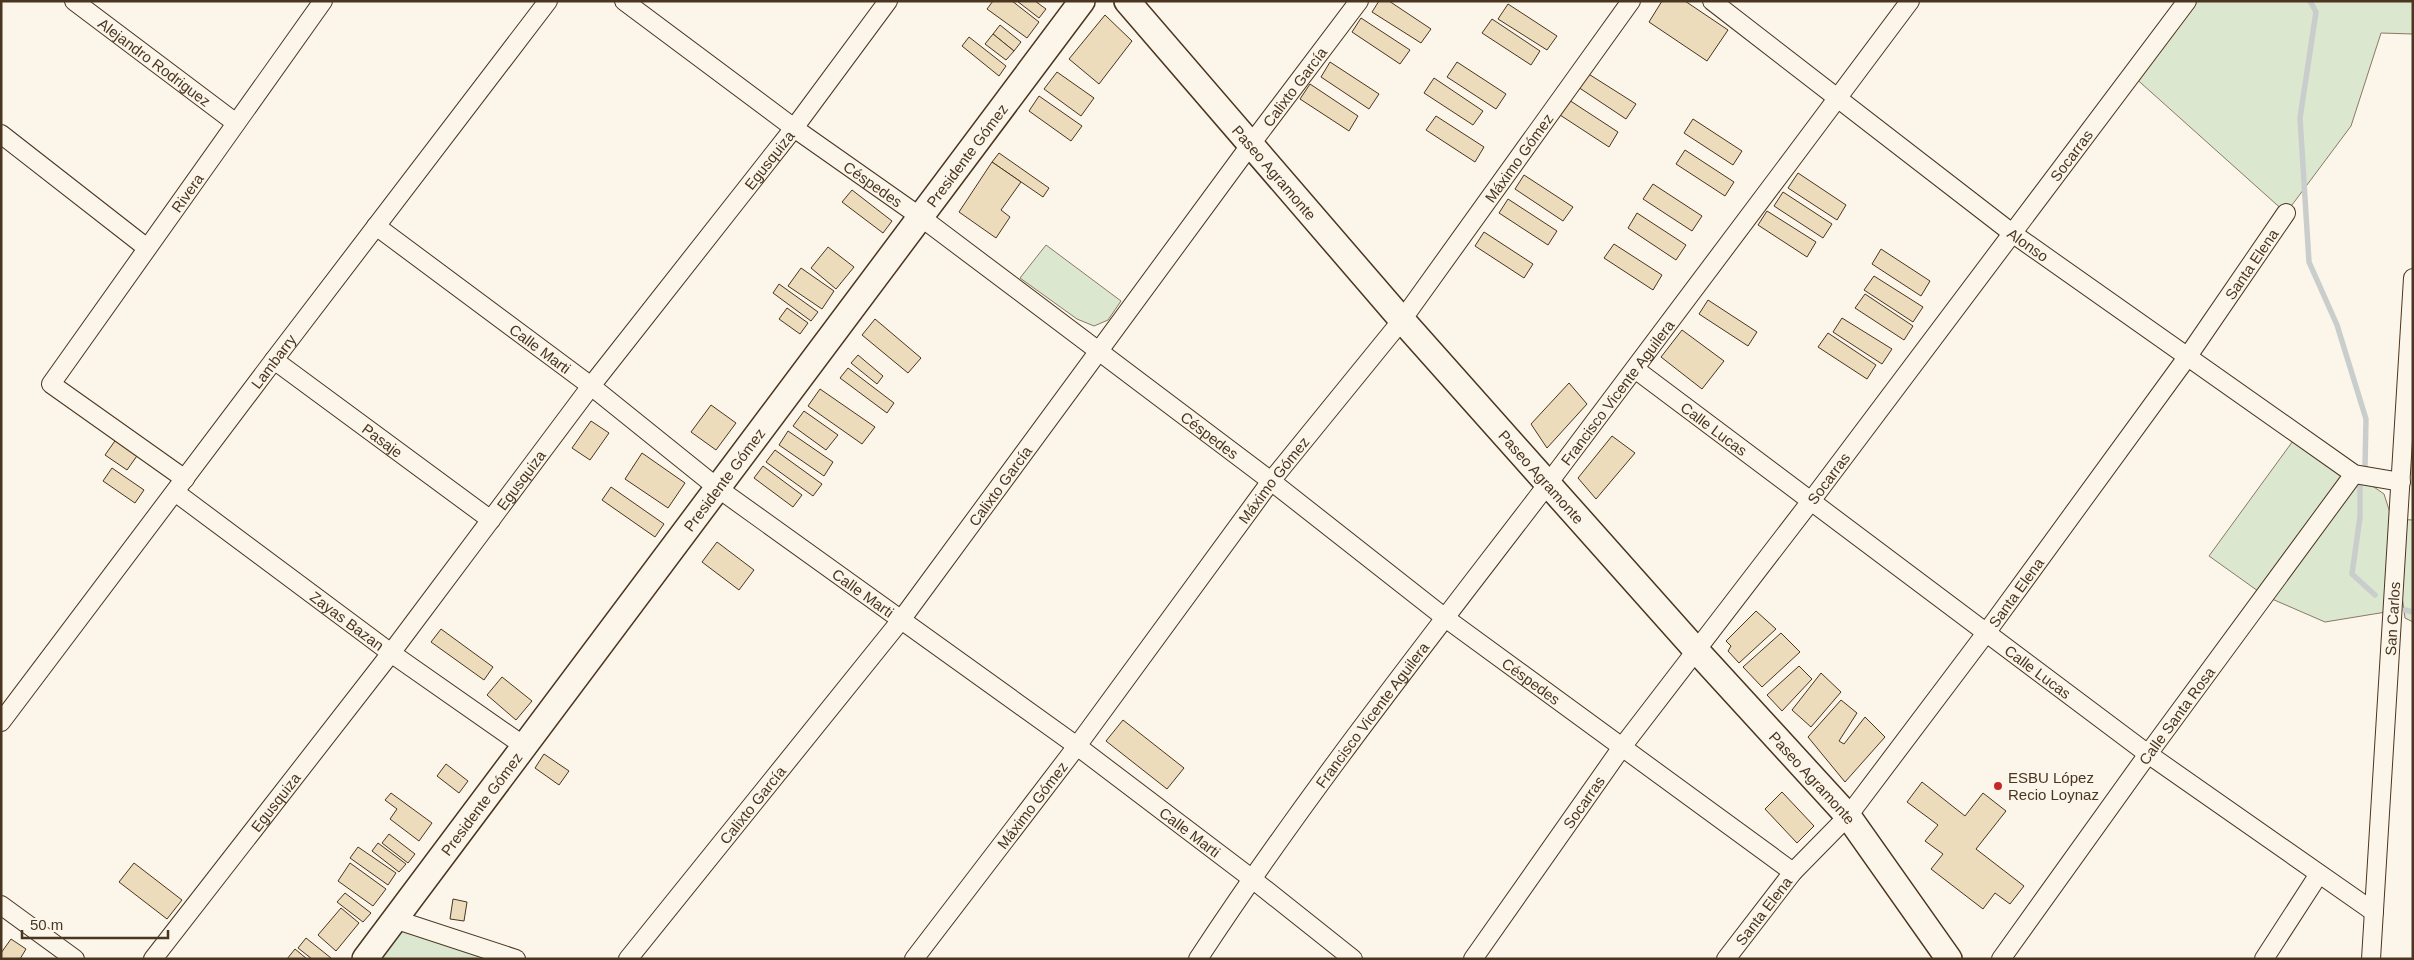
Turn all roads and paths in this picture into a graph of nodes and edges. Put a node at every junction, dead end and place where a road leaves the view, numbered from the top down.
1 (74, 1) edge
2 (548, 1) edge
3 (624, 1) edge
4 (888, 1) edge
5 (1082, 1) edge
6 (1127, 1) edge
7 (1359, 1) edge
8 (1631, 1) edge
9 (1712, 1) edge
10 (1910, 1) edge
11 (2187, 1) edge
12 (322, 2) edge
13 (1836, 99) junction
14 (236, 124) junction
15 (794, 128) junction
16 (1, 134) edge
17 (1251, 144) junction
18 (2286, 213) dead end
19 (922, 218) junction
20 (376, 226) junction
21 (2012, 233) junction
22 (147, 248) junction
23 (2413, 278) edge
24 (1402, 320) junction
25 (1098, 352) junction
26 (2188, 356) junction
27 (274, 360) junction
28 (1636, 369) junction
29 (51, 384) joint
30 (591, 386) junction
31 (2354, 474) junction
32 (1271, 481) junction
33 (2401, 482) junction
34 (1547, 484) junction
35 (180, 485) junction
36 (719, 489) junction
37 (1811, 501) junction
38 (491, 520) junction
39 (1444, 617) junction
40 (902, 620) junction
41 (1986, 633) junction
42 (1696, 650) junction
43 (390, 653) junction
44 (1, 722) edge
45 (524, 746) junction
46 (1077, 746) junction
47 (1622, 747) junction
48 (2148, 754) junction
49 (1848, 816) junction
50 (1794, 872) junction
51 (2319, 874) junction
52 (1251, 878) junction
53 (1, 905) edge
54 (2374, 912) junction
55 (394, 918) junction
56 (75, 959) edge
57 (153, 959) edge
58 (365, 959) edge
59 (516, 959) edge
60 (628, 959) edge
61 (914, 959) edge
62 (1198, 959) edge
63 (1353, 959) edge
64 (1473, 959) edge
65 (1726, 959) edge
66 (1949, 959) edge
67 (2001, 959) edge
68 (2264, 959) edge
69 (2371, 959) edge

1 - 14 street, Alejandro Rodriguez
2 - 20 street, Lambarry
3 - 15 street, Céspedes
4 - 15 street, Egusquiza
5 - 19 street, Presidente Gómez
6 - 17 street, Paseo Agramonte
7 - 17 street, Calixto García
8 - 24 street, Máximo Gómez
9 - 13 street, Alonso
10 - 13 street, Francisco Vicente Aguilera
11 - 21 street, Socarras
12 - 14 street, Rivera
13 - 21 street, Alonso
13 - 28 street, Francisco Vicente Aguilera
14 - 22 street, Rivera
15 - 19 street, Céspedes
15 - 30 street, Egusquiza
16 - 22 street
17 - 24 street, Paseo Agramonte
17 - 25 street, Calixto García
18 - 26 street, Santa Elena
19 - 25 street, Céspedes
19 - 36 street, Presidente Gómez
20 - 27 street, Lambarry
20 - 30 street, Calle Marti
21 - 26 street, Alonso
21 - 37 street, Socarras
22 - 29 street, Rivera
23 - 33 street, San Carlos
24 - 32 street, Máximo Gómez
24 - 34 street, Paseo Agramonte
25 - 32 street, Céspedes
25 - 40 street, Calixto García
26 - 31 street, Alonso
26 - 41 street, Santa Elena
27 - 35 street, Lambarry
27 - 38 street, Pasaje
28 - 34 street, Francisco Vicente Aguilera
28 - 37 street, Calle Lucas
29 - 35 street, Zayas Bazan
30 - 36 street, Calle Marti
30 - 38 street, Egusquiza
31 - 33 street
31 - 48 street, Calle Santa Rosa
32 - 39 street, Céspedes
32 - 46 street, Máximo Gómez
33 - 54 street, San Carlos
34 - 39 street, Francisco Vicente Aguilera
34 - 42 street, Paseo Agramonte
35 - 43 street, Zayas Bazan
35 - 44 street, Lambarry
36 - 40 street, Calle Marti
36 - 45 street, Presidente Gómez
37 - 41 street, Calle Lucas
37 - 42 street, Socarras
38 - 43 street, Egusquiza
39 - 47 street, Céspedes
39 - 52 street, Francisco Vicente Aguilera
40 - 46 street, Calle Marti
40 - 60 street, Calixto García
41 - 48 street, Calle Lucas
41 - 49 street, Santa Elena
42 - 47 street, Socarras
42 - 49 street, Paseo Agramonte
43 - 45 street, Zayas Bazan
43 - 57 street, Egusquiza
45 - 55 street, Presidente Gómez
46 - 52 street, Calle Marti
46 - 61 street, Máximo Gómez
47 - 50 street, Céspedes
47 - 64 street, Socarras
48 - 51 street, Calle Lucas
48 - 67 street, Calle Santa Rosa
49 - 50 street, Santa Elena
49 - 66 street, Paseo Agramonte
50 - 65 street, Santa Elena
51 - 54 street, Calle Lucas
51 - 68 street
52 - 62 street, Francisco Vicente Aguilera
52 - 63 street, Calle Marti
53 - 56 street
54 - 69 street, San Carlos
55 - 58 street, Presidente Gómez
55 - 59 street

